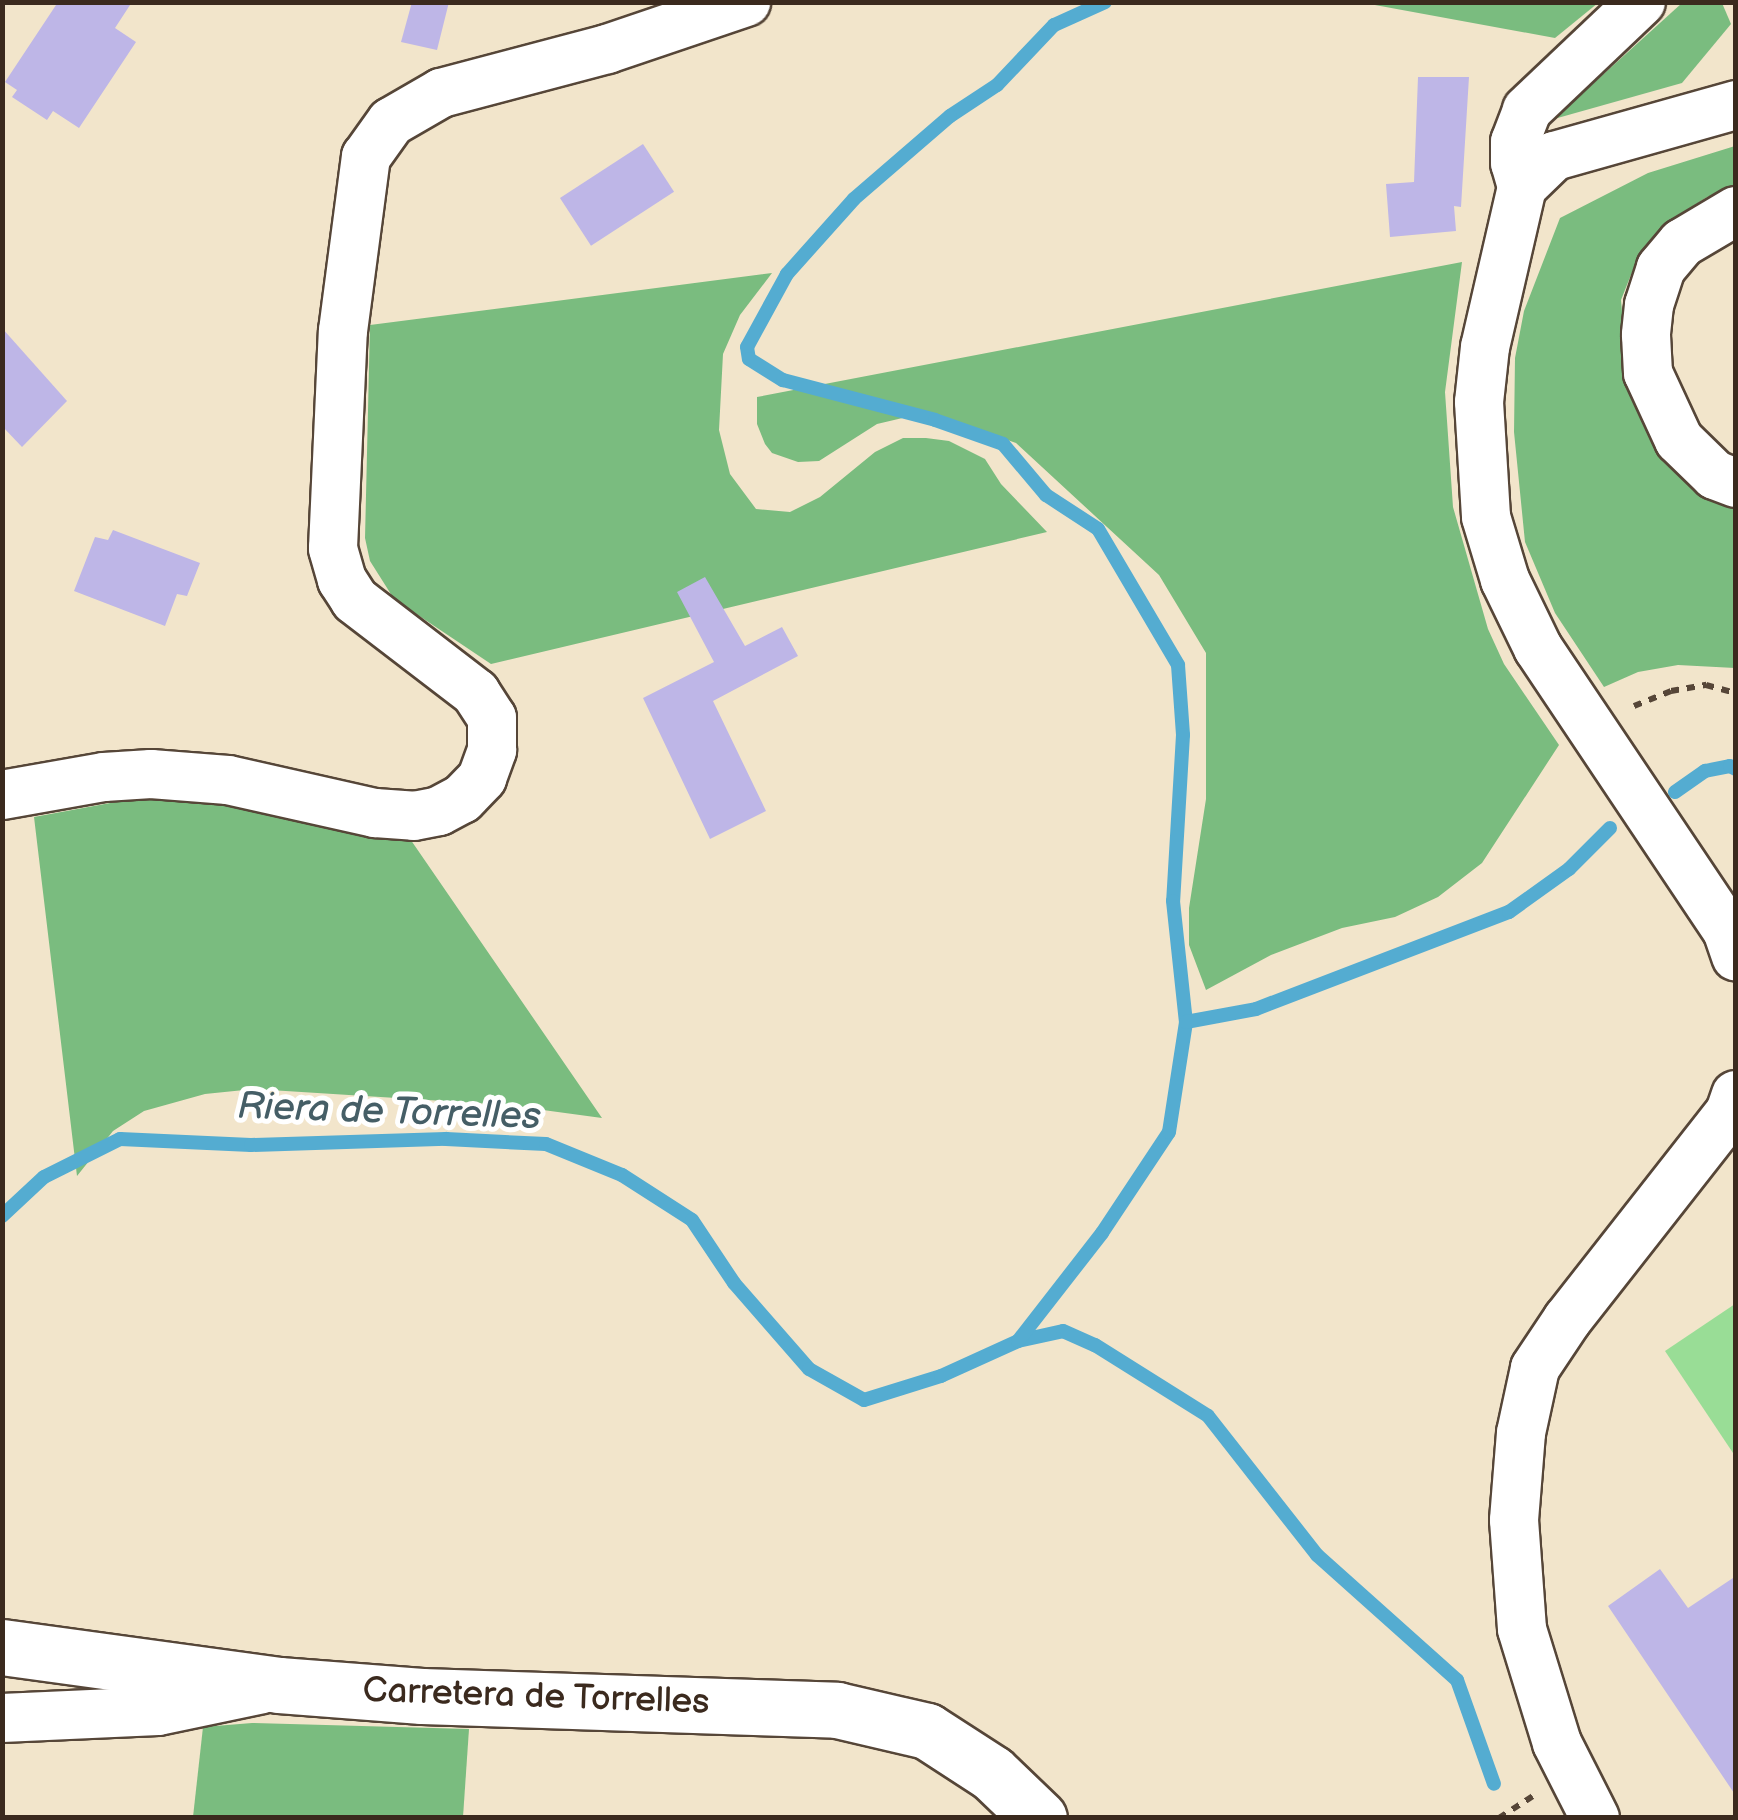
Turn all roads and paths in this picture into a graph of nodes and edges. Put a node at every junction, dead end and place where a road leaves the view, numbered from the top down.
1 (746, 2) edge
2 (1640, 2) edge
3 (1736, 106) edge
4 (1522, 186) junction
5 (1736, 211) edge
6 (1736, 483) edge
7 (1736, 693) edge
8 (1588, 729) junction
9 (2, 795) edge
10 (1736, 956) edge
11 (1736, 1095) edge
12 (2, 1646) edge
13 (280, 1685) junction
14 (2, 1718) edge
15 (1039, 1818) edge
16 (1594, 1818) edge

1 - 9 street
2 - 4 street
3 - 4 street
4 - 8 street
5 - 6 street
7 - 8 path
8 - 10 street
11 - 16 street
12 - 13 main road, Carretera de Torrelles
13 - 14 street
13 - 15 main road, Carretera de Torrelles

